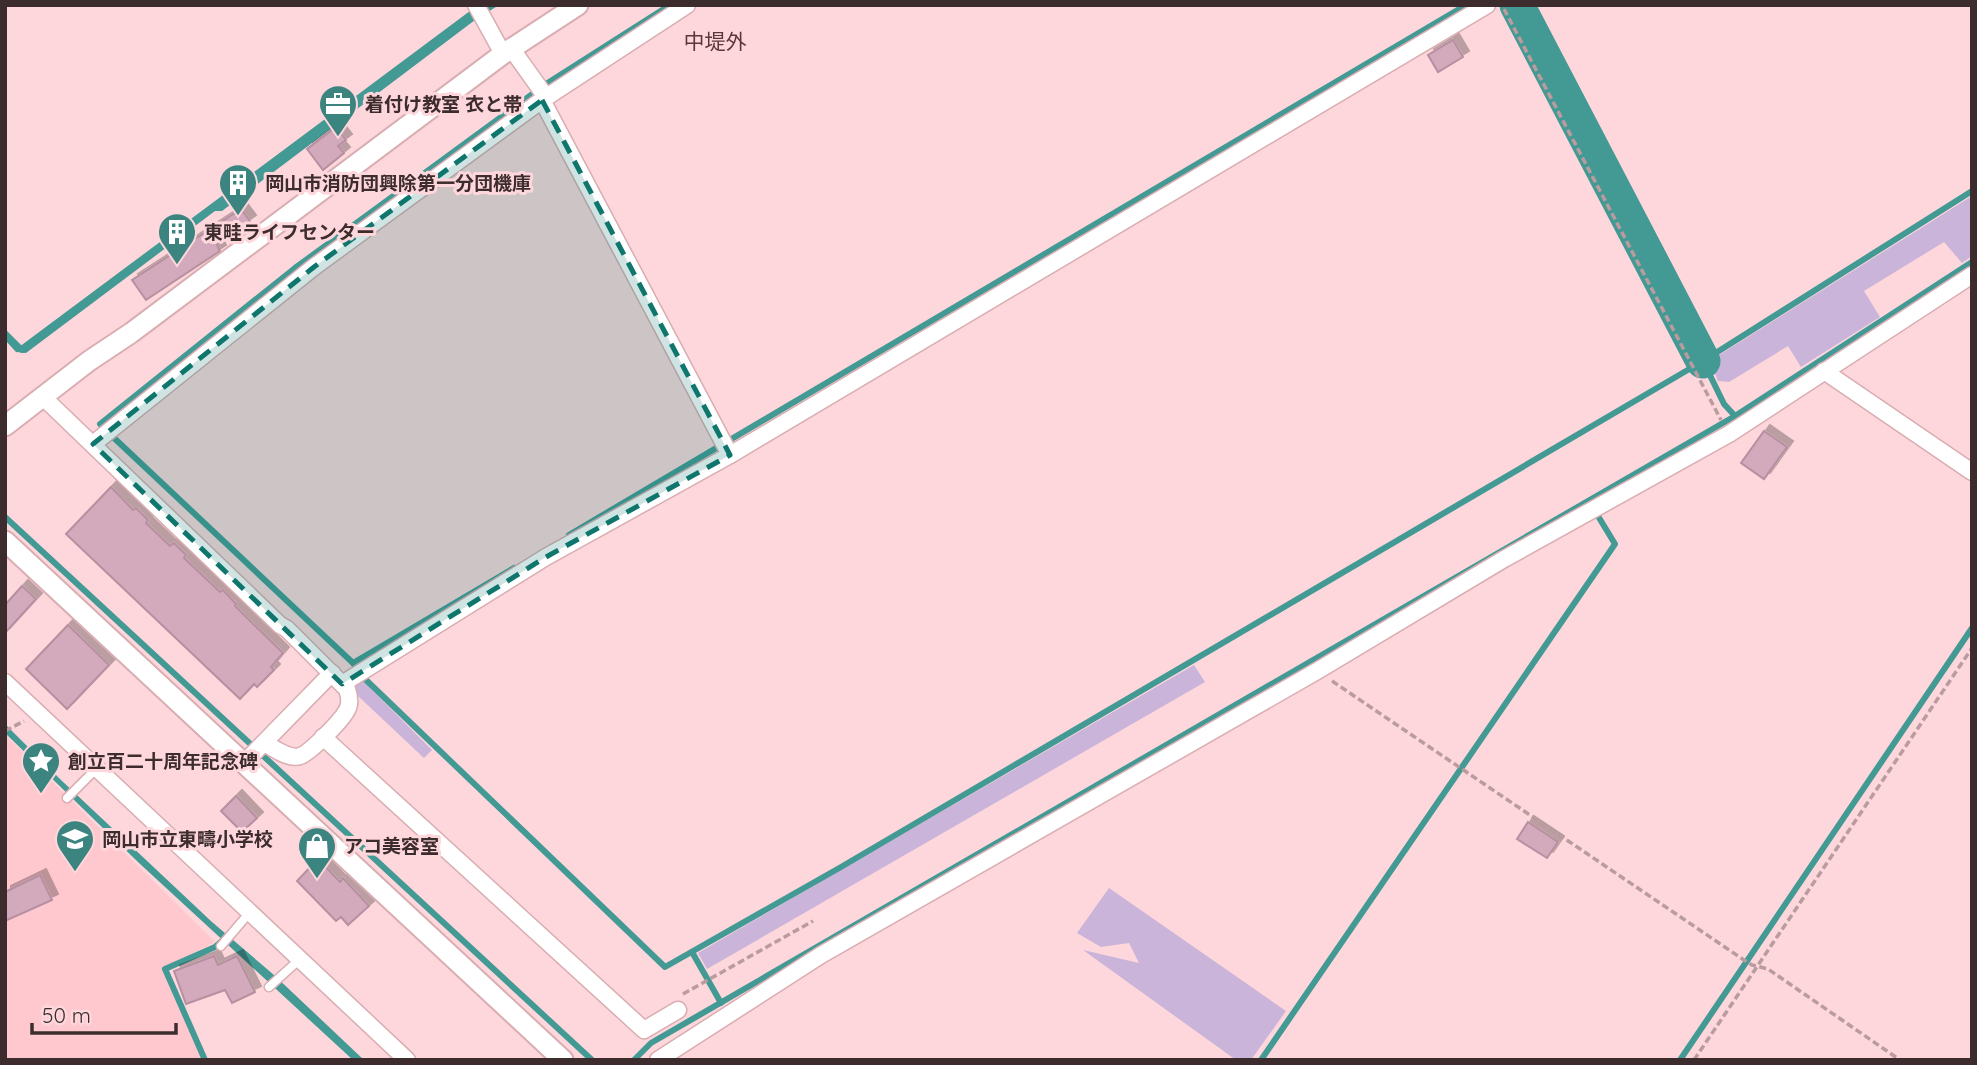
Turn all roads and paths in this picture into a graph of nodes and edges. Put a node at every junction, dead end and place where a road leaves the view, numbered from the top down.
1 (578, 5) edge
2 (687, 5) edge
3 (1488, 5) edge
4 (1502, 5) edge
5 (479, 11) edge
6 (507, 51) junction
7 (542, 94) junction
8 (1972, 275) edge
9 (1824, 371) junction
10 (43, 397) junction
11 (1720, 417) dead end
12 (5, 426) edge
13 (93, 444) junction
14 (726, 448) junction
15 (1972, 472) edge
16 (5, 541) edge
17 (1972, 648) edge
18 (1317, 671) junction
19 (349, 675) junction
20 (5, 682) edge
21 (15, 727) dead end
22 (5, 731) edge
23 (323, 737) junction
24 (256, 752) junction
25 (97, 768) junction
26 (67, 798) dead end
27 (250, 912) junction
28 (813, 921) dead end
29 (221, 946) dead end
30 (300, 959) junction
31 (1754, 966) junction
32 (705, 983) dead end
33 (269, 987) dead end
34 (678, 1010) dead end
35 (407, 1060) edge
36 (564, 1060) edge
37 (657, 1060) edge
38 (1694, 1060) edge
39 (1900, 1060) edge

1 - 6 street
2 - 7 street
3 - 14 street
4 - 11 path
5 - 6 street
6 - 7 street
6 - 10 street
7 - 13 street
7 - 14 street
8 - 9 street
9 - 15 street
9 - 18 street
10 - 12 street
10 - 13 street
13 - 19 street
14 - 19 street
16 - 24 street
17 - 31 path
18 - 31 path
18 - 37 street
19 - 23 street
19 - 24 street
20 - 25 street
21 - 22 path
23 - 24 street
23 - 34 street
24 - 36 street
25 - 26 lane
25 - 27 street
27 - 29 lane
27 - 30 street
28 - 32 path
30 - 33 lane
30 - 35 street
31 - 38 path
31 - 39 path

